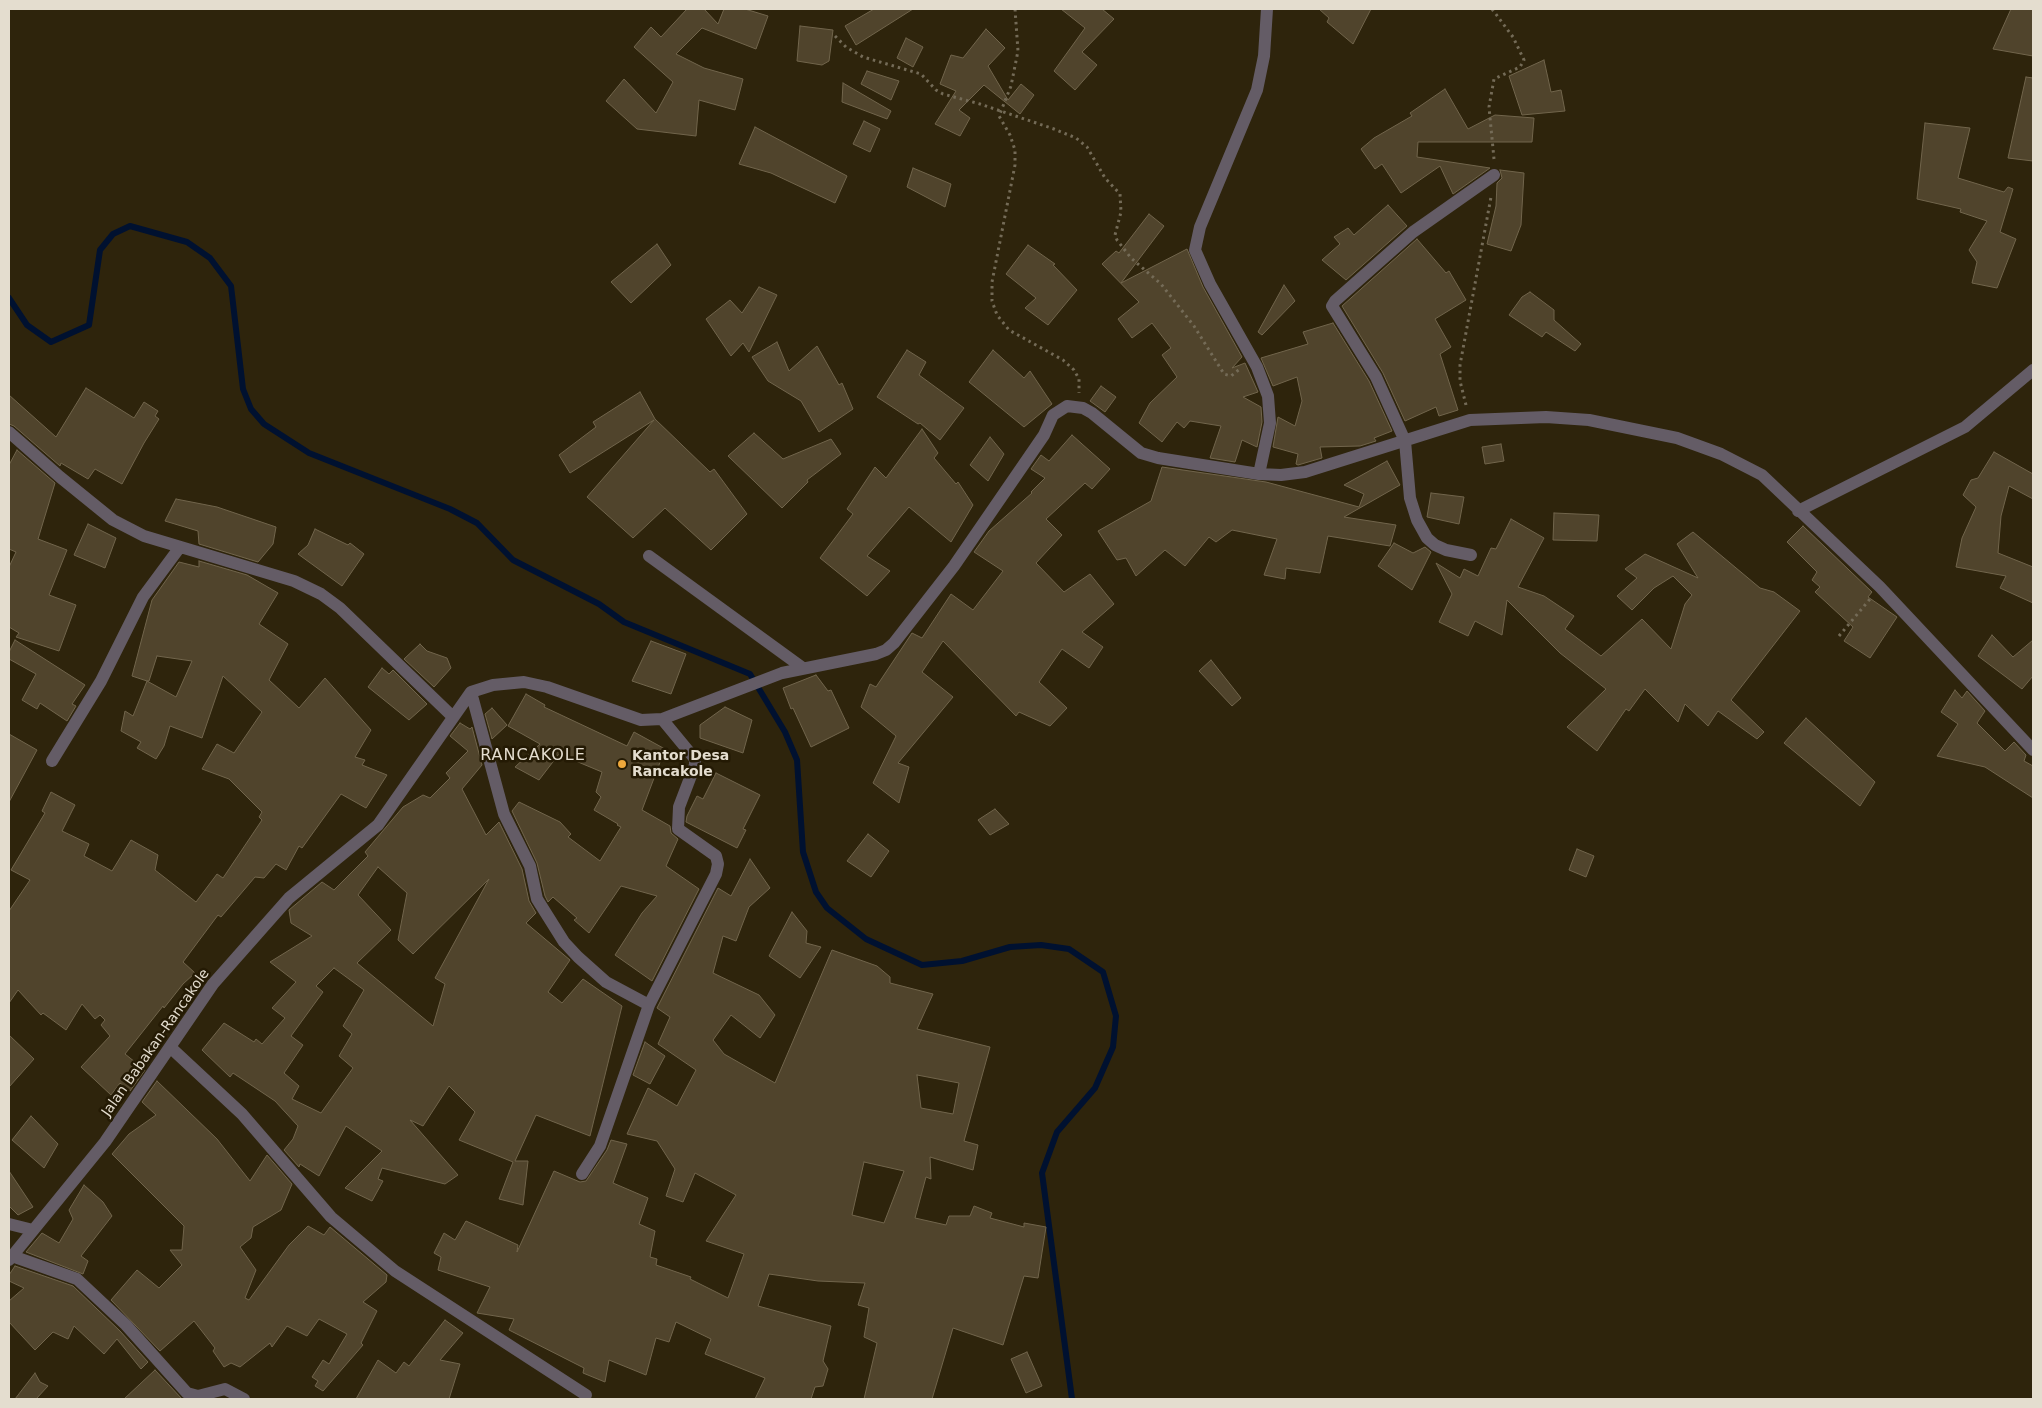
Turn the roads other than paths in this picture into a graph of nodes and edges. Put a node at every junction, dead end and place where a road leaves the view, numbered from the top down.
1 (1268, 9) edge
2 (1494, 175) road end
3 (2033, 370) edge
4 (9, 432) edge
5 (1405, 441) junction
6 (1259, 474) junction
7 (1798, 511) junction
8 (180, 547) junction
9 (1471, 555) dead end
10 (649, 556) dead end
11 (803, 668) junction
12 (471, 692) junction
13 (452, 716) junction
14 (662, 719) junction
15 (2033, 750) edge
16 (52, 761) dead end
17 (649, 1005) junction
18 (170, 1047) junction
19 (582, 1174) dead end
20 (9, 1224) edge
21 (33, 1230) junction
22 (10, 1258) edge
23 (586, 1395) dead end
24 (244, 1399) edge

1 - 6 street
2 - 5 street
3 - 7 street
4 - 8 street
5 - 6 street
5 - 7 street
5 - 9 street
6 - 11 street
7 - 15 street
8 - 13 street
8 - 16 street
10 - 11 street
11 - 14 street
12 - 13 street, Jalan Babakan-Rancakole
12 - 14 street
12 - 17 street
13 - 18 street, Jalan Babakan-Rancakole
14 - 17 street
17 - 19 street
18 - 21 street, Jalan Babakan-Rancakole
18 - 23 street
20 - 21 street
21 - 22 street, Jalan Babakan-Rancakole
22 - 24 street

